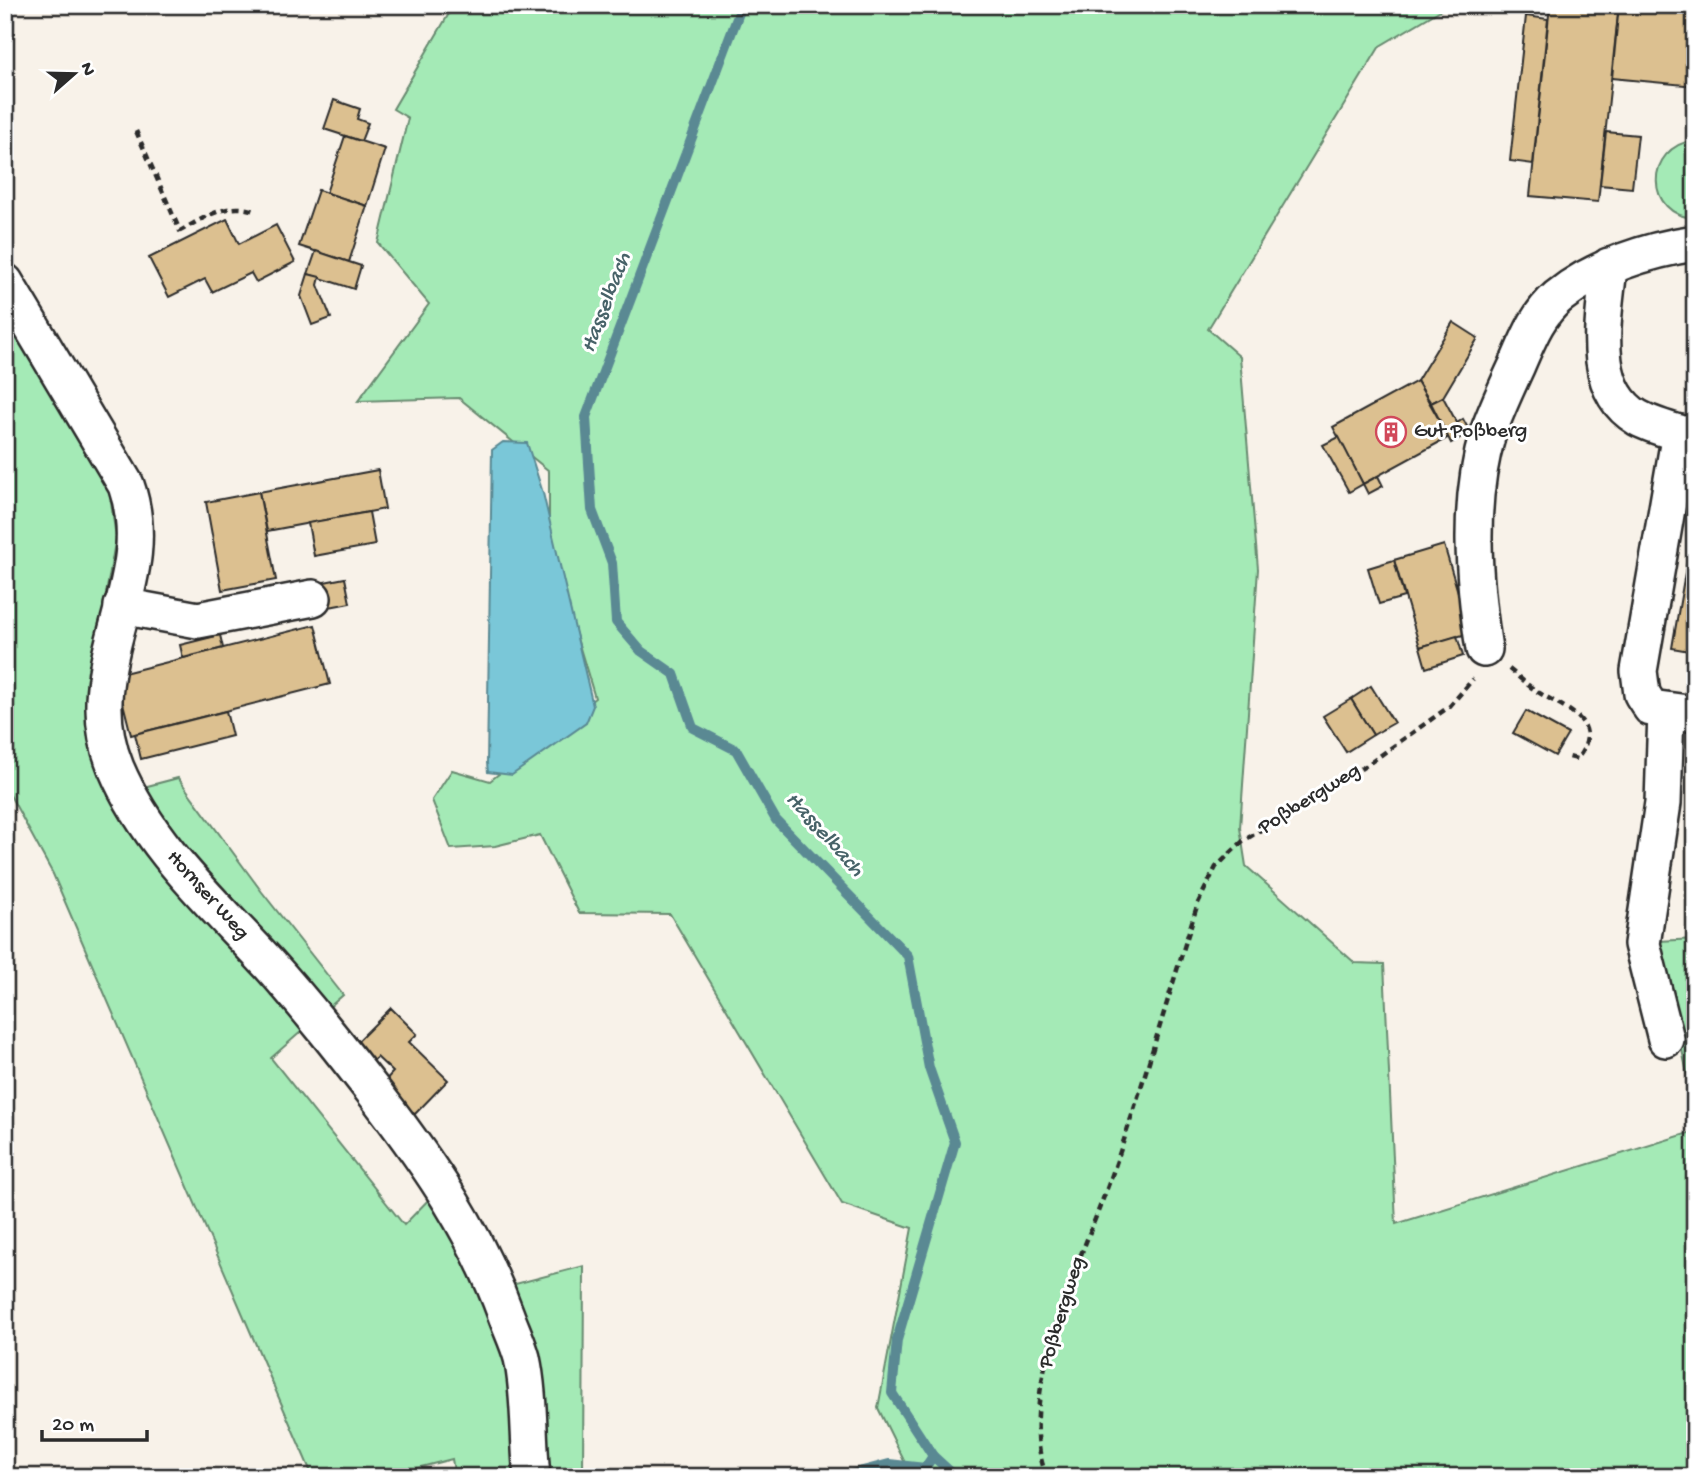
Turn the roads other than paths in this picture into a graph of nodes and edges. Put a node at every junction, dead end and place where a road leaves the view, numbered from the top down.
1 (1695, 243) edge
2 (1609, 266) junction
3 (5, 282) edge
4 (1687, 435) edge
5 (313, 598) dead end
6 (122, 606) junction
7 (1484, 649) road end
8 (1680, 713) edge
9 (1666, 1039) dead end
10 (532, 1477) edge

1 - 2 street
2 - 4 street
2 - 7 street
3 - 6 street, Hornser Weg
4 - 8 street
5 - 6 street
6 - 10 street, Hornser Weg
8 - 9 street

